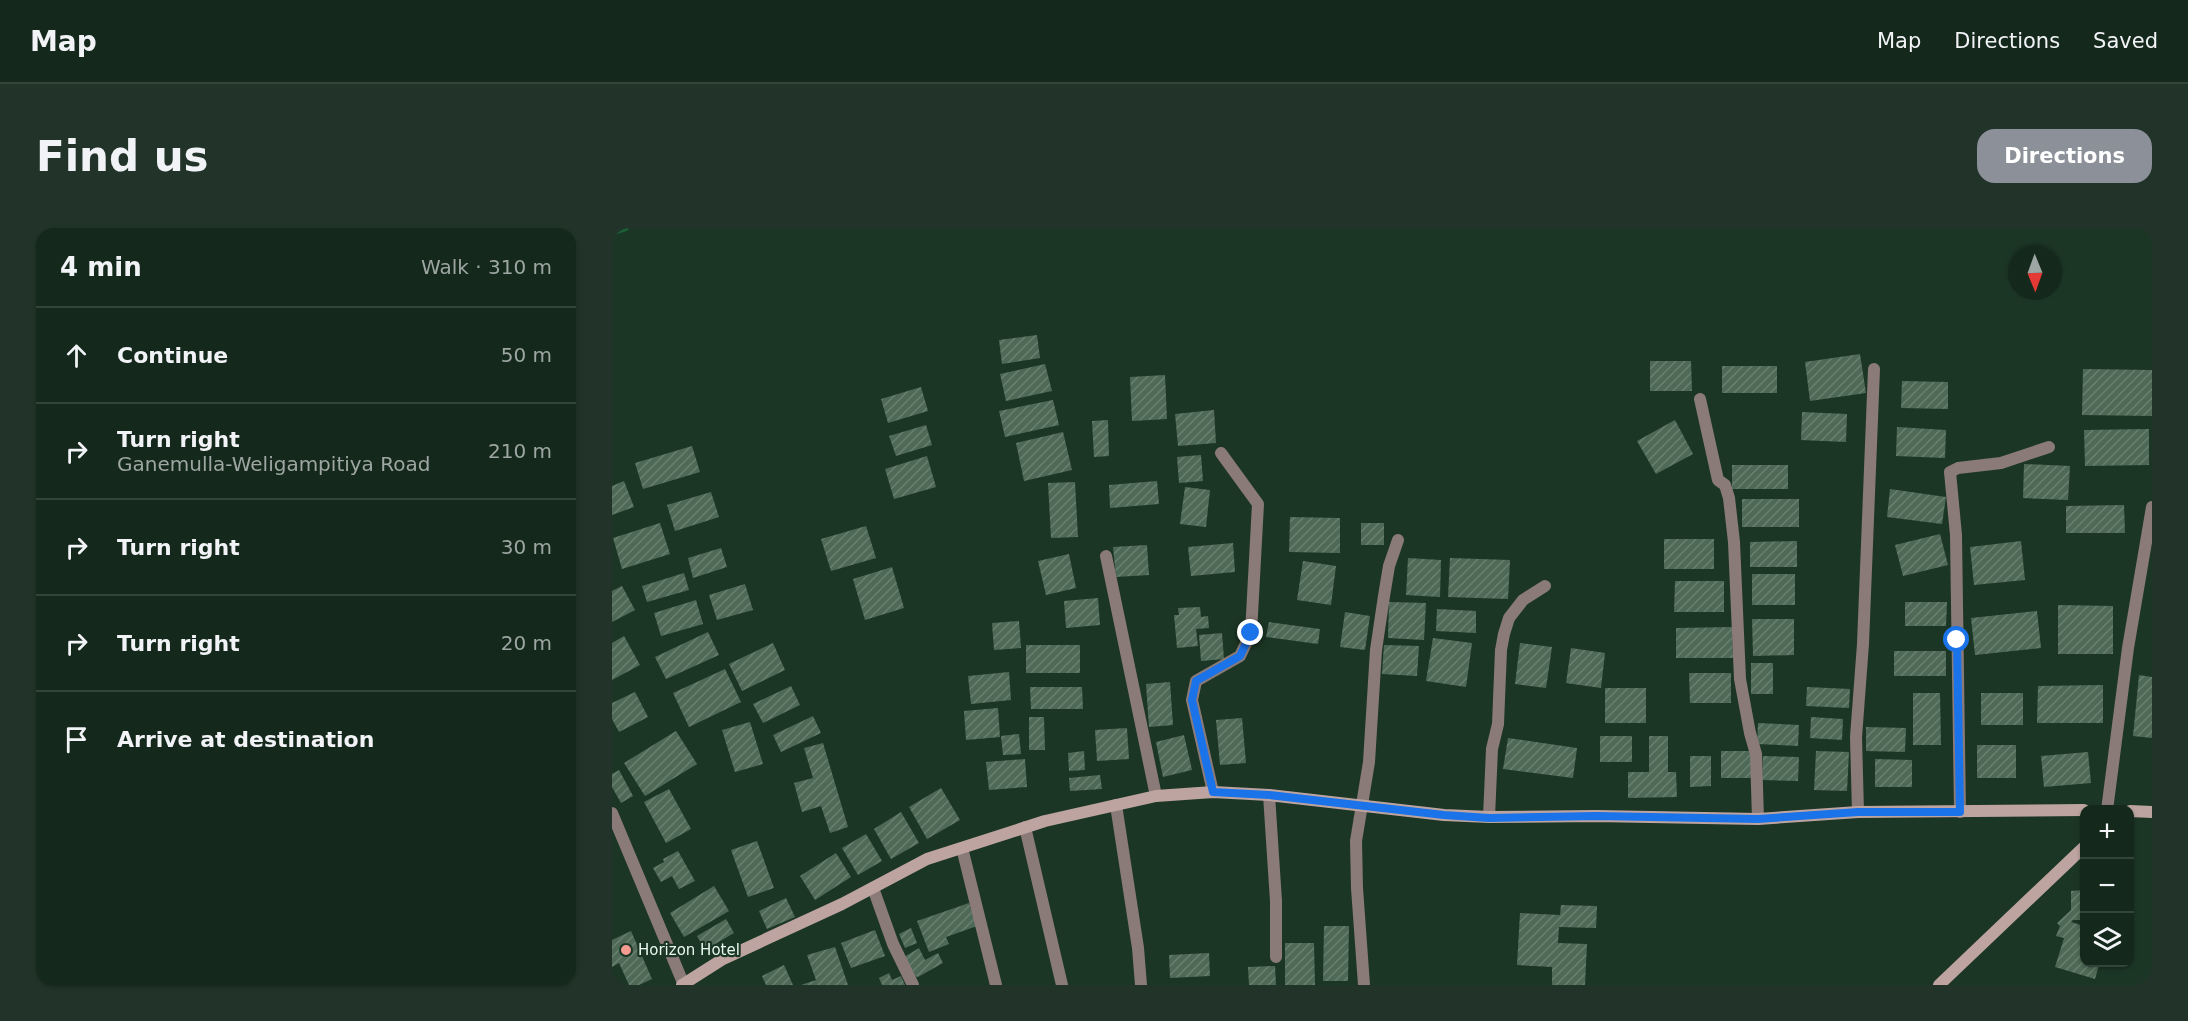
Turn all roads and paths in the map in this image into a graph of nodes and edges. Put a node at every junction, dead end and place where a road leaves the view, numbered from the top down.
1 (1874, 369) dead end
2 (1700, 399) dead end
3 (2049, 447) dead end
4 (1221, 453) dead end
5 (2152, 507) edge
6 (1398, 540) dead end
7 (1106, 556) dead end
8 (1545, 586) dead end
9 (1213, 792) junction
10 (1269, 795) junction
11 (1156, 796) junction
12 (1116, 805) junction
13 (2108, 805) edge
14 (1361, 806) junction
15 (2080, 810) edge
16 (2134, 811) edge
17 (1858, 812) junction
18 (1960, 812) junction
19 (2152, 812) edge
20 (612, 813) edge
21 (1489, 818) junction
22 (1758, 819) junction
23 (1025, 827) junction
24 (962, 848) junction
25 (2080, 853) edge
26 (873, 888) junction
27 (1275, 957) dead end
28 (683, 985) edge
29 (913, 985) edge
30 (996, 985) edge
31 (1062, 985) edge
32 (1141, 985) edge
33 (1364, 985) edge
34 (1939, 985) edge

1 - 17 street
2 - 22 street
3 - 18 street
4 - 9 street
5 - 13 street
6 - 14 street
7 - 11 street
8 - 21 street
9 - 10 street
9 - 11 street
10 - 14 street
10 - 27 street
11 - 12 street
12 - 23 street
12 - 32 street
14 - 21 street
14 - 33 street
15 - 18 street
16 - 19 street
17 - 18 street
17 - 22 street
20 - 28 street
21 - 22 street
23 - 24 street
23 - 31 street
24 - 26 street
24 - 30 street
25 - 34 street
26 - 28 street
26 - 29 street

